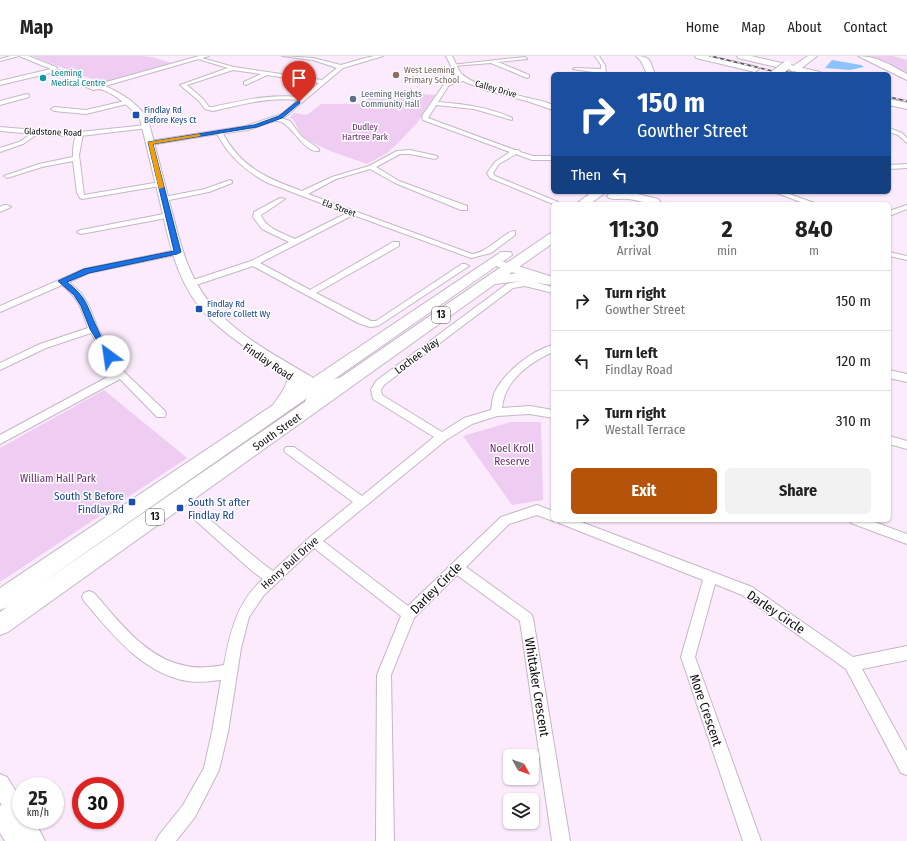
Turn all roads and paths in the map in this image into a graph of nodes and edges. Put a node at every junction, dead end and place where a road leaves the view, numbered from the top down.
1 (17, 56) edge
2 (22, 56) edge
3 (284, 56) edge
4 (381, 56) edge
5 (449, 56) edge
6 (597, 56) edge
7 (640, 56) edge
8 (699, 56) edge
9 (730, 56) edge
10 (741, 56) edge
11 (802, 56) edge
12 (813, 56) edge
13 (862, 56) edge
14 (203, 57) edge
15 (371, 57) edge
16 (851, 57) edge
17 (525, 58) dead end
18 (0, 60) edge
19 (491, 61) junction
20 (453, 65) junction
21 (341, 67) junction
22 (233, 68) junction
23 (575, 69) dead end
24 (52, 70) junction
25 (787, 70) edge
26 (604, 72) edge
27 (650, 72) edge
28 (766, 72) edge
29 (797, 72) edge
30 (809, 72) edge
31 (885, 72) edge
32 (267, 74) junction
33 (527, 76) dead end
34 (907, 77) edge
35 (465, 79) junction
36 (322, 82) junction
37 (0, 83) edge
38 (246, 83) dead end
39 (95, 86) junction
40 (891, 95) edge
41 (28, 96) dead end
42 (302, 99) junction
43 (907, 99) edge
44 (129, 102) junction
45 (891, 102) edge
46 (0, 103) edge
47 (435, 103) junction
48 (907, 106) edge
49 (551, 107) edge
50 (54, 109) dead end
51 (891, 110) edge
52 (907, 114) edge
53 (277, 119) junction
54 (510, 120) dead end
55 (145, 126) junction
56 (0, 129) edge
57 (891, 131) edge
58 (38, 132) junction
59 (219, 132) junction
60 (80, 134) junction
61 (904, 134) edge
62 (907, 141) edge
63 (150, 143) junction
64 (0, 150) edge
65 (317, 150) dead end
66 (517, 152) junction
67 (435, 157) dead end
68 (77, 158) junction
69 (551, 158) edge
70 (907, 166) edge
71 (371, 167) junction
72 (891, 167) edge
73 (7, 176) dead end
74 (230, 182) dead end
75 (160, 184) junction
76 (302, 194) junction
77 (616, 194) edge
78 (784, 194) edge
79 (794, 194) edge
80 (598, 196) edge
81 (790, 196) junction
82 (164, 199) junction
83 (282, 199) dead end
84 (654, 201) dead end
85 (554, 202) edge
86 (586, 202) edge
87 (807, 202) edge
88 (907, 207) edge
89 (464, 208) dead end
90 (352, 213) junction
91 (891, 213) edge
92 (169, 215) junction
93 (551, 225) edge
94 (81, 232) dead end
95 (512, 233) dead end
96 (551, 239) edge
97 (294, 242) junction
98 (396, 244) dead end
99 (177, 252) junction
100 (531, 253) junction
101 (891, 254) edge
102 (907, 258) edge
103 (254, 263) junction
104 (505, 263) junction
105 (465, 266) dead end
106 (536, 272) junction
107 (62, 281) junction
108 (490, 281) junction
109 (551, 281) edge
110 (551, 282) edge
111 (551, 282) edge
112 (551, 282) edge
113 (190, 284) junction
114 (310, 293) junction
115 (0, 309) edge
116 (227, 328) junction
117 (93, 329) junction
118 (551, 349) edge
119 (0, 367) edge
120 (891, 370) edge
121 (121, 374) junction
122 (891, 374) edge
123 (907, 374) edge
124 (907, 378) edge
125 (351, 379) junction
126 (295, 380) junction
127 (313, 387) junction
128 (309, 409) junction
129 (496, 412) junction
130 (274, 413) junction
131 (161, 414) dead end
132 (551, 414) edge
133 (442, 437) junction
134 (0, 440) edge
135 (891, 441) edge
136 (907, 445) edge
137 (290, 450) dead end
138 (362, 502) junction
139 (551, 515) edge
140 (199, 517) dead end
141 (568, 522) edge
142 (860, 522) edge
143 (907, 539) edge
144 (314, 540) junction
145 (456, 567) junction
146 (710, 577) junction
147 (273, 578) junction
148 (89, 597) dead end
149 (0, 600) edge
150 (409, 614) junction
151 (0, 625) edge
152 (907, 653) edge
153 (851, 664) junction
154 (229, 672) junction
155 (907, 767) edge
156 (0, 784) edge
157 (12, 803) edge
158 (0, 815) edge
159 (28, 829) edge
160 (17, 841) edge
161 (35, 841) edge
162 (165, 841) edge
163 (385, 841) edge
164 (561, 841) edge
165 (752, 841) edge

1 - 18 street
2 - 24 main road, Findlay Road
3 - 21 street
4 - 15 street
5 - 20 main road, Calley Drive
6 - 26 street
7 - 27 highway
8 - 28 highway
9 - 29 highway
10 - 30 highway
11 - 25 highway
12 - 25 highway
13 - 34 highway
14 - 22 street
14 - 39 main road
15 - 21 street
16 - 31 highway
17 - 19 street
19 - 20 street
19 - 33 street
20 - 35 main road, Calley Drive
21 - 36 street
22 - 32 street
22 - 42 street
23 - 26 street
24 - 37 main road
24 - 39 main road, Findlay Road
32 - 36 street
32 - 38 street
35 - 47 street
35 - 49 main road, Calley Drive
36 - 42 street
39 - 44 main road, Findlay Road
40 - 43 highway
41 - 46 street
42 - 53 street
44 - 50 street
44 - 55 main road, Findlay Road
45 - 48 highway
47 - 54 street
47 - 66 street
51 - 52 highway
53 - 59 street
53 - 65 street
55 - 60 street, Gladstone Road
55 - 63 main road, Findlay Road
56 - 58 street, Gladstone Road
57 - 61 street
58 - 60 street, Gladstone Road
58 - 64 street
59 - 63 street
59 - 76 street, Ela Street
60 - 68 street
61 - 62 street
63 - 75 main road, Findlay Road
66 - 69 street
66 - 85 street
67 - 71 street
68 - 73 street
68 - 75 street
70 - 72 street
71 - 76 street
71 - 89 street
74 - 82 street
75 - 82 main road, Findlay Road
76 - 90 street, Ela Street
77 - 80 highway
77 - 84 highway
78 - 81 street
79 - 81 street
80 - 86 highway
81 - 87 street
82 - 92 main road, Findlay Road
83 - 97 street
88 - 91 street
90 - 95 street, Ela Street
90 - 97 street
92 - 94 street
92 - 99 main road, Findlay Road
93 - 104 highway, South Street / 13
96 - 100 highway, South Street / 13
97 - 103 street
98 - 114 street
99 - 107 street
99 - 113 main road, Findlay Road
100 - 104 highway, South Street / 13
100 - 106 highway
101 - 102 street
103 - 113 street
103 - 114 street
104 - 106 main road
104 - 108 highway, South Street / 13
104 - 110 main road
104 - 127 highway, South Street / 13
105 - 114 street
106 - 109 main road
107 - 115 street
107 - 117 street
108 - 111 highway
108 - 125 highway, South Street / 13
112 - 133 street, Lochee Way
113 - 116 main road, Findlay Road
116 - 126 main road, Findlay Road
116 - 127 main road, Findlay Road
117 - 119 street
117 - 121 street
118 - 129 street
120 - 123 main road
121 - 131 street
121 - 134 street
122 - 124 main road
125 - 127 main road, Findlay Road
125 - 128 highway, South Street / 13
126 - 127 main road, Findlay Road
126 - 130 highway
127 - 128 main road
127 - 130 highway, South Street / 13
128 - 151 highway, South Street / 13
129 - 132 street, Henry Bull Drive
129 - 133 street, Henry Bull Drive
130 - 149 highway, South Street / 13
133 - 138 street, Henry Bull Drive
135 - 136 street
137 - 138 street
138 - 144 street, Henry Bull Drive
139 - 145 street, Darley Circle
140 - 147 street
141 - 146 street, Darley Circle
142 - 143 street
144 - 147 street, Henry Bull Drive
144 - 150 street
145 - 150 street, Darley Circle
145 - 164 street, Whittaker Crescent
146 - 153 street, Darley Circle
146 - 165 street, More Crescent
147 - 154 street, Henry Bull Drive
148 - 154 street
150 - 163 street, Darley Circle
152 - 153 street
153 - 155 street, Darley Circle
154 - 162 street, Henry Bull Drive
156 - 157 street
158 - 160 street
159 - 161 street

